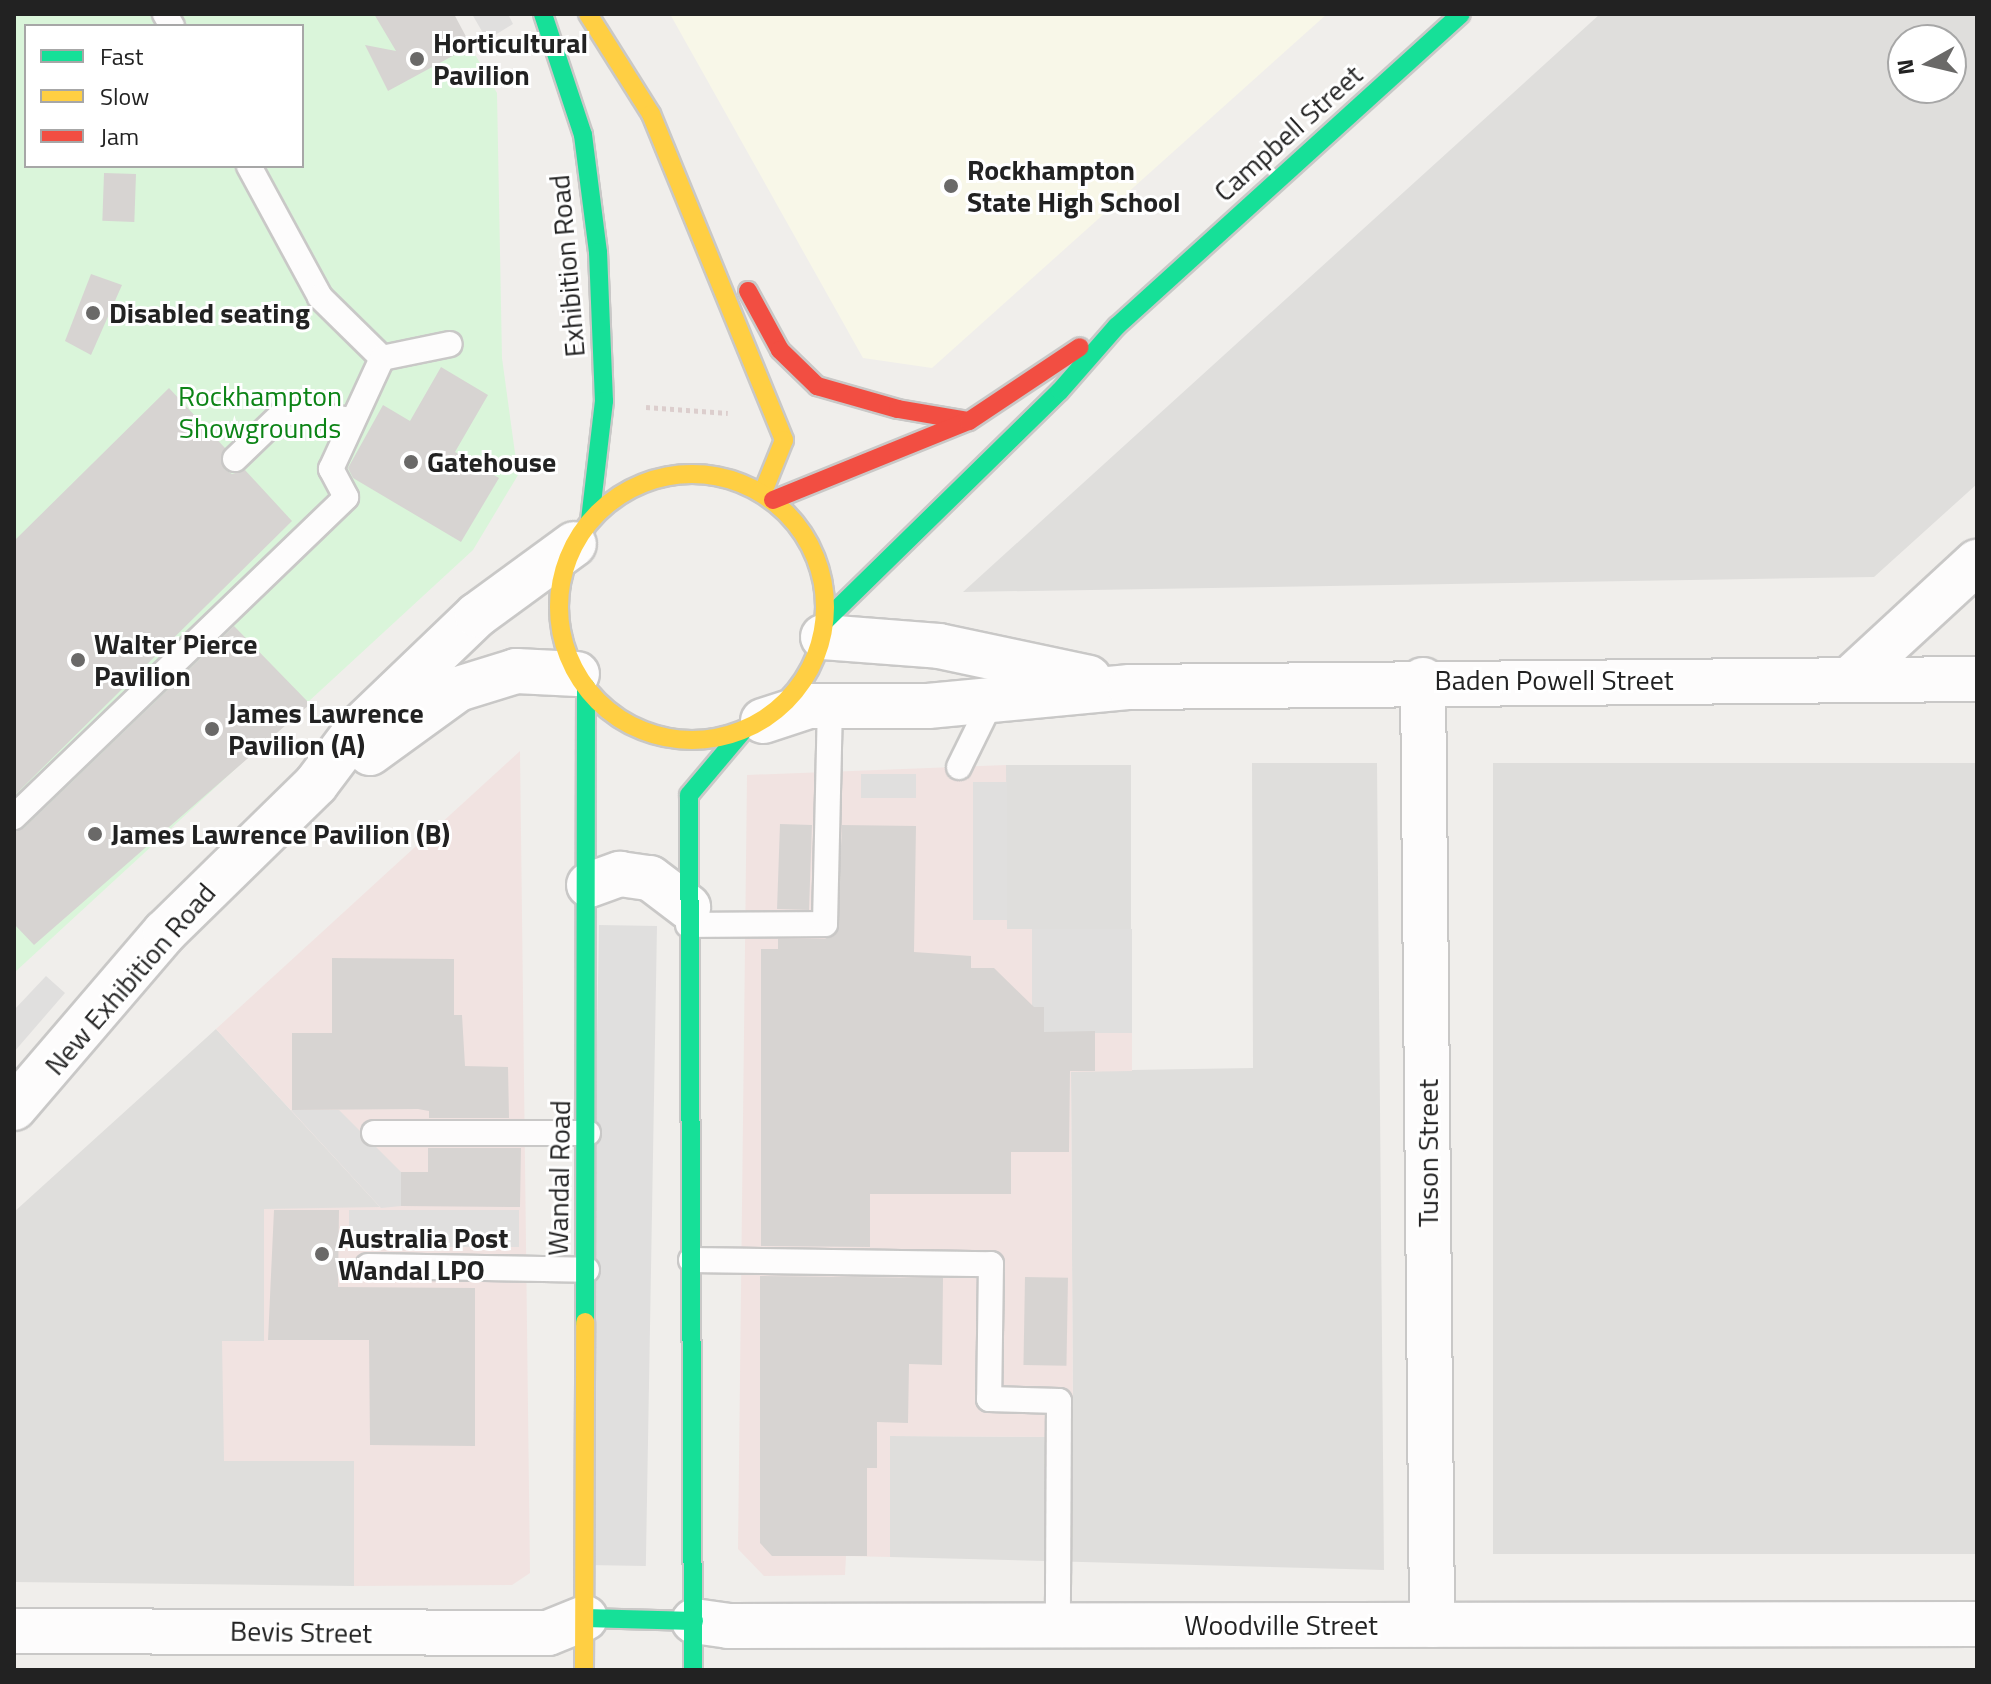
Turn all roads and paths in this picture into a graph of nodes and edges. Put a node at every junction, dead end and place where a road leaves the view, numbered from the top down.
1 (543, 14) edge
2 (588, 14) edge
3 (1461, 14) edge
4 (651, 114) junction
5 (250, 168) edge
6 (1117, 326) junction
7 (450, 344) dead end
8 (382, 358) junction
9 (637, 406) dead end
10 (735, 413) dead end
11 (353, 420) junction
12 (969, 421) junction
13 (235, 459) dead end
14 (768, 496) junction
15 (582, 532) junction
16 (1977, 562) edge
17 (824, 628) junction
18 (1850, 679) junction
19 (1977, 679) edge
20 (1423, 680) junction
21 (582, 681) junction
22 (1130, 687) junction
23 (992, 700) junction
24 (830, 706) junction
25 (752, 726) junction
26 (959, 767) dead end
27 (316, 784) junction
28 (14, 817) edge
29 (589, 885) junction
30 (688, 916) junction
31 (14, 1108) edge
32 (374, 1133) dead end
33 (588, 1133) junction
34 (691, 1260) junction
35 (368, 1266) dead end
36 (587, 1270) junction
37 (585, 1618) junction
38 (694, 1621) junction
39 (1977, 1624) edge
40 (1432, 1625) junction
41 (1058, 1626) junction
42 (14, 1631) edge
43 (584, 1670) edge
44 (693, 1670) edge

1 - 15 street, Exhibition Road
2 - 4 street
3 - 6 street, Campbell Street
4 - 12 street
4 - 14 street
5 - 8 lane
6 - 12 street, Campbell Street
6 - 17 street, Campbell Street
7 - 8 lane
8 - 11 lane
9 - 10 path
11 - 13 lane
11 - 28 lane
12 - 14 street, Campbell Street
14 - 15 street
14 - 17 street
15 - 21 street
15 - 27 street, New Exhibition Road
16 - 18 street
17 - 22 street, Baden Powell Street
17 - 25 street
18 - 19 street, Baden Powell Street
18 - 20 street, Baden Powell Street
20 - 22 street, Baden Powell Street
20 - 40 street, Tuson Street
21 - 25 street
21 - 27 street, New Exhibition Road
21 - 29 street, Wandal Road
22 - 23 street, Baden Powell Street
23 - 24 street, Baden Powell Street
23 - 26 lane
24 - 25 street, Baden Powell Street
24 - 30 lane
25 - 30 street
27 - 31 street, New Exhibition Road
29 - 30 street
29 - 33 street, Wandal Road
30 - 34 street
32 - 33 lane
33 - 36 street, Wandal Road
34 - 38 street
34 - 41 lane
35 - 36 lane
36 - 37 street, Wandal Road
37 - 38 street, Woodville Street
37 - 42 street, Bevis Street
37 - 43 street, Wandal Road
38 - 41 street, Woodville Street
38 - 44 street
39 - 40 street, Woodville Street
40 - 41 street, Woodville Street

